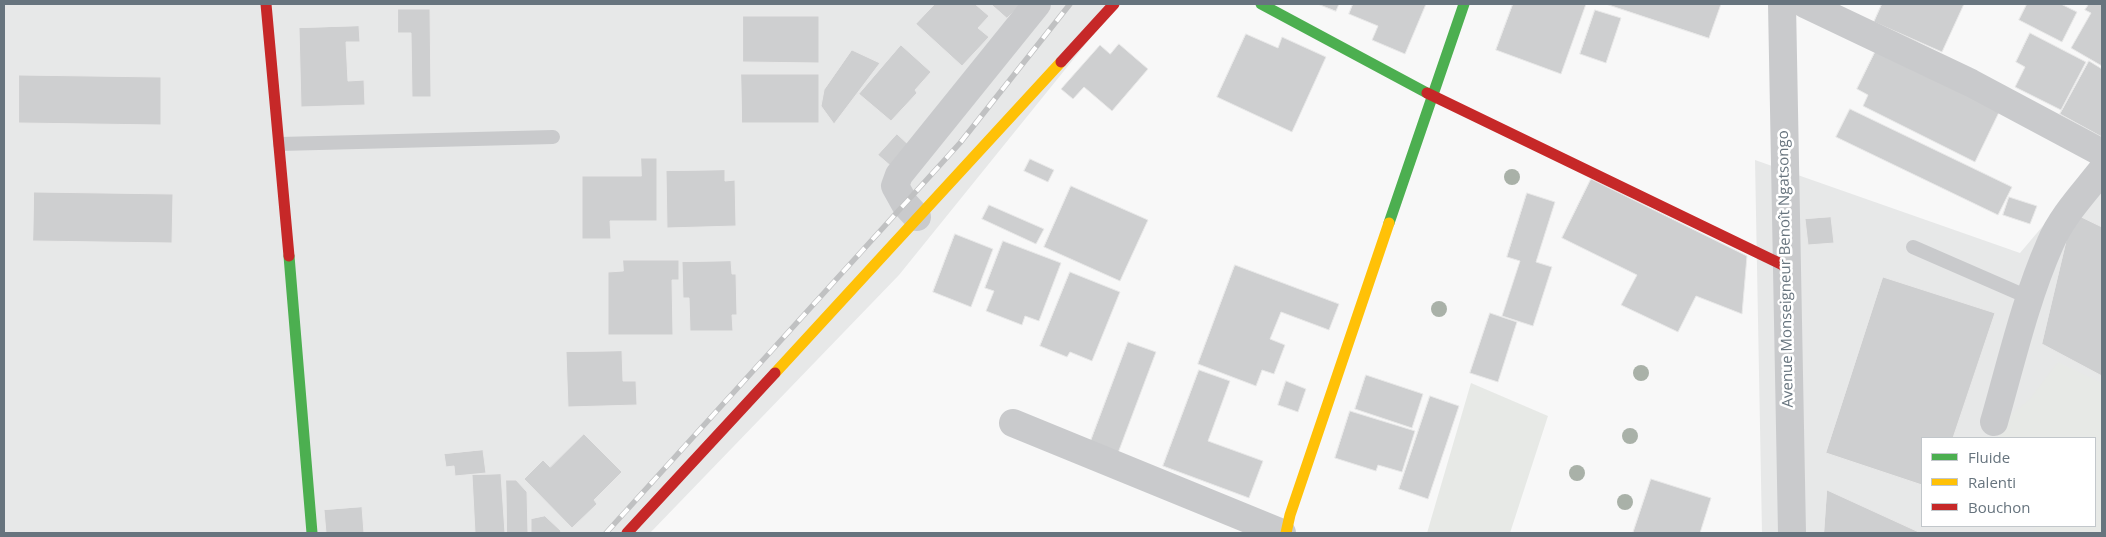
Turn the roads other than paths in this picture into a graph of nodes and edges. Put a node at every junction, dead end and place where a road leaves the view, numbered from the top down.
1 (266, 4) edge
2 (1037, 4) edge
3 (1114, 4) edge
4 (1261, 4) edge
5 (1464, 4) edge
6 (1782, 4) edge
7 (1805, 4) edge
8 (1432, 96) junction
9 (553, 137) dead end
10 (280, 144) junction
11 (2102, 153) edge
12 (2102, 170) edge
13 (917, 217) junction
14 (1913, 247) dead end
15 (1785, 266) junction
16 (2030, 298) junction
17 (1013, 422) dead end
18 (1994, 422) dead end
19 (312, 533) edge
20 (627, 533) edge
21 (1282, 533) edge
22 (1286, 533) edge
23 (1792, 533) edge

1 - 10 street
2 - 13 street
3 - 13 street
4 - 8 street
5 - 8 street
6 - 15 street, Avenue Monseigneur Benoît Ngatsongo
7 - 11 street
8 - 15 street
8 - 22 street
9 - 10 lane
10 - 19 street
12 - 16 street
13 - 20 street
14 - 16 lane
15 - 23 street, Avenue Monseigneur Benoît Ngatsongo
16 - 18 street
17 - 21 street

